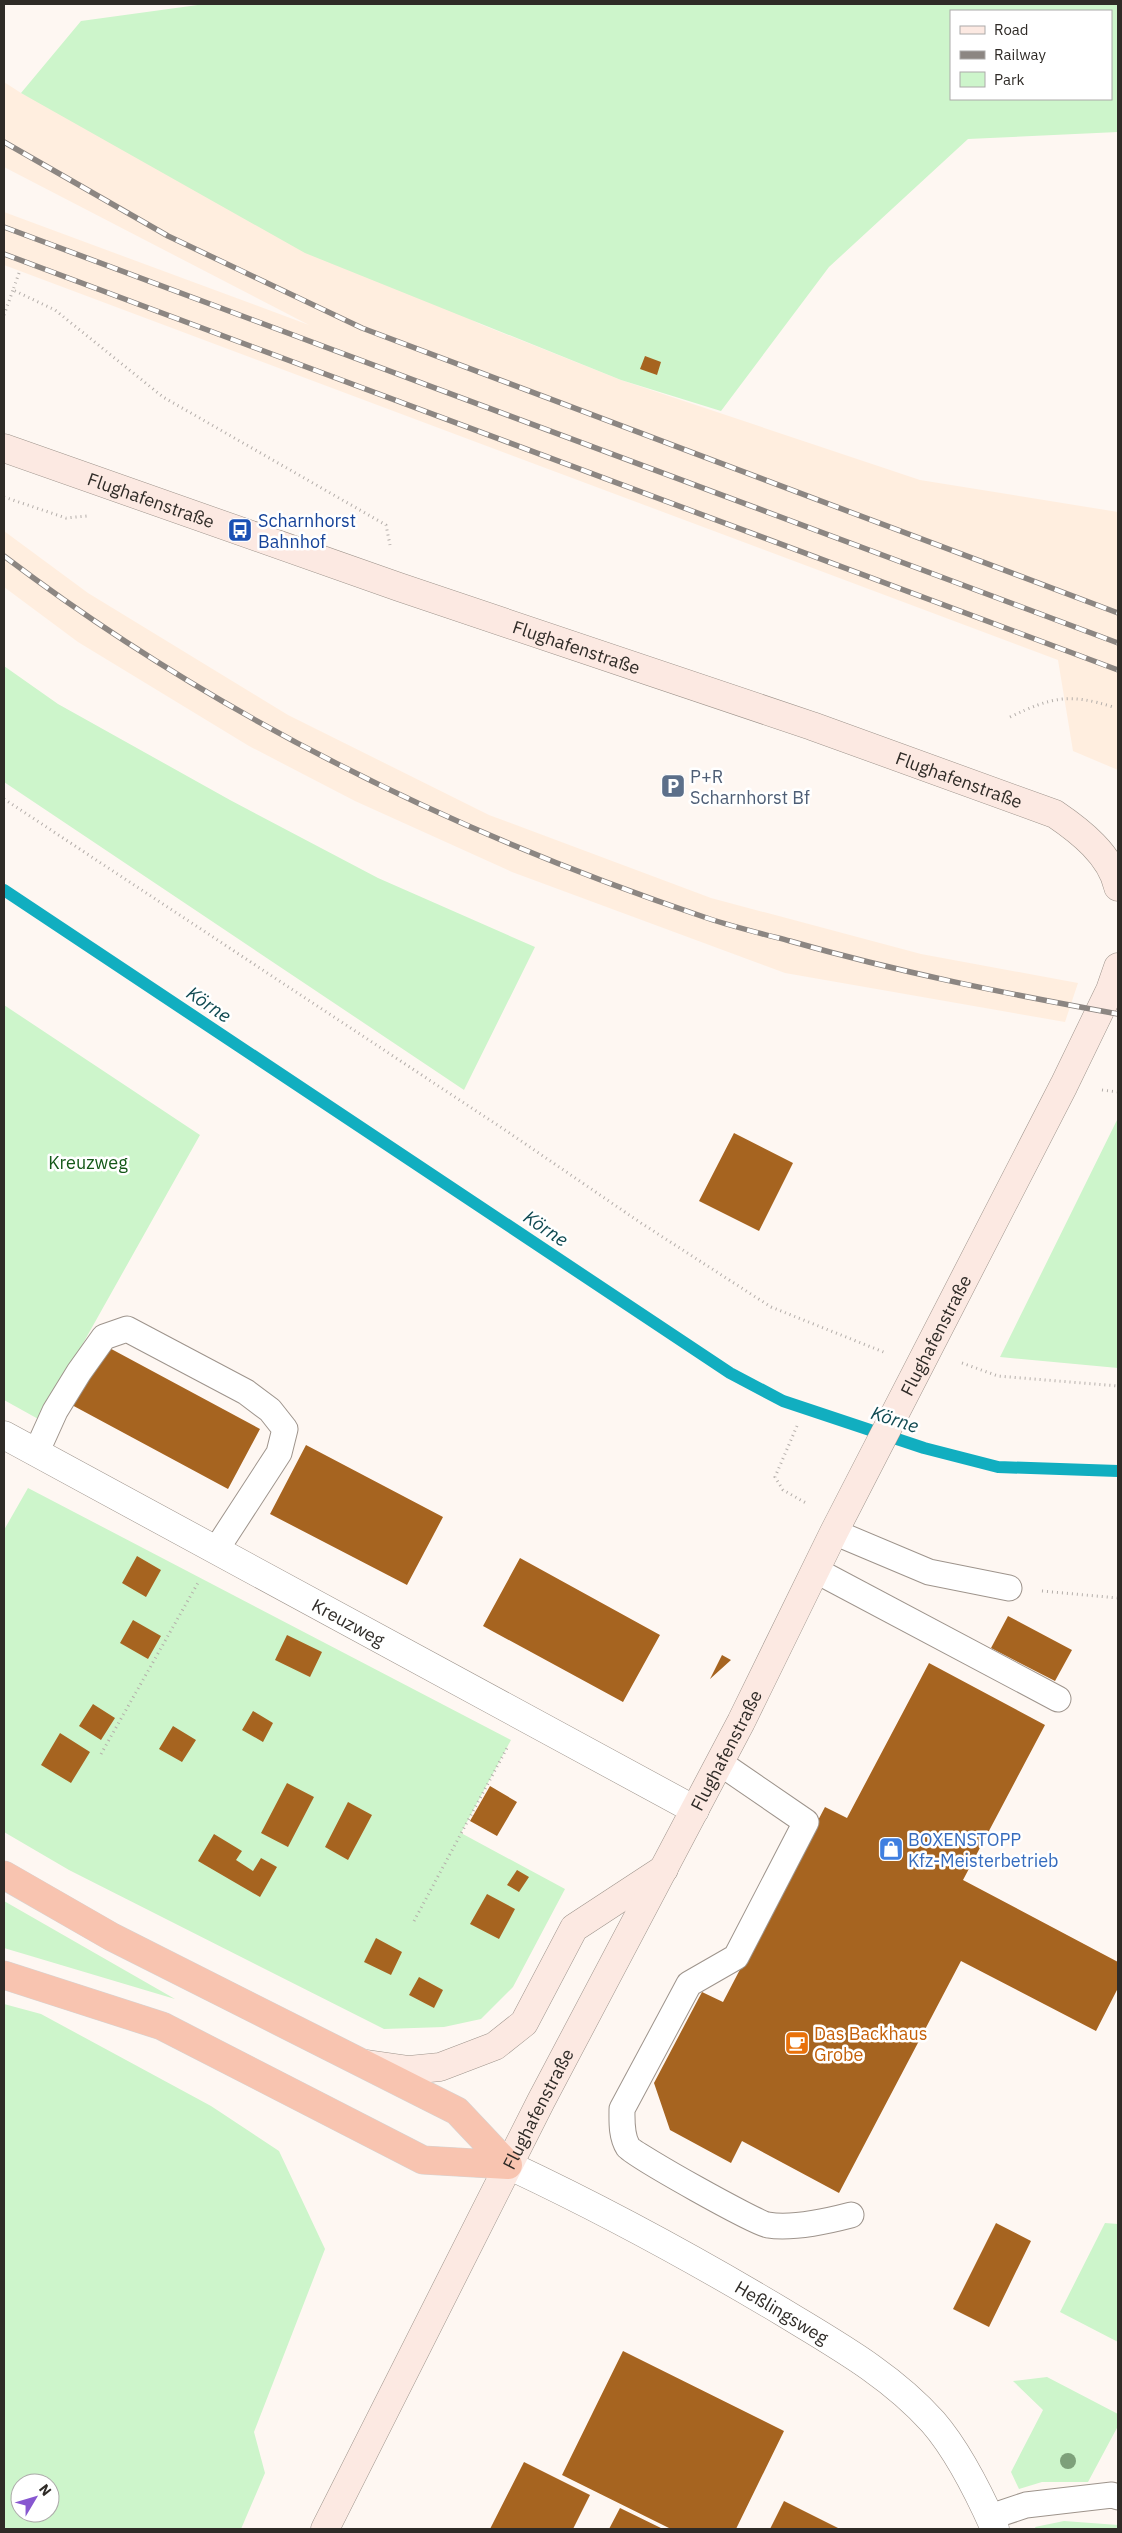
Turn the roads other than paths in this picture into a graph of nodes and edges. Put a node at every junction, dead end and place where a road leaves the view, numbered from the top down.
1 (4, 448) edge
2 (1118, 887) edge
3 (1118, 967) edge
4 (4, 1435) edge
5 (36, 1452) junction
6 (834, 1532) junction
7 (216, 1550) junction
8 (815, 1570) junction
9 (1009, 1588) road end
10 (1058, 1699) dead end
11 (720, 1763) junction
12 (695, 1810) junction
13 (665, 1868) junction
14 (4, 1875) edge
15 (4, 1975) edge
16 (364, 2064) junction
17 (508, 2165) junction
18 (851, 2215) dead end
19 (1118, 2497) edge
20 (992, 2523) edge
21 (325, 2529) edge

1 - 2 main road, Flughafenstraße
3 - 6 main road, Flughafenstraße
4 - 5 street, Kreuzweg
5 - 7 street, Kreuzweg
5 - 7 lane
6 - 8 main road, Flughafenstraße
6 - 9 lane
7 - 12 street, Kreuzweg
8 - 10 lane
8 - 11 main road, Flughafenstraße
11 - 12 main road, Flughafenstraße
11 - 18 lane
12 - 13 main road, Flughafenstraße
13 - 16 main road
13 - 17 main road, Flughafenstraße
14 - 16 highway
15 - 17 highway
16 - 17 highway
17 - 20 street, Heßlingsweg
17 - 21 main road, Flughafenstraße
19 - 20 lane

